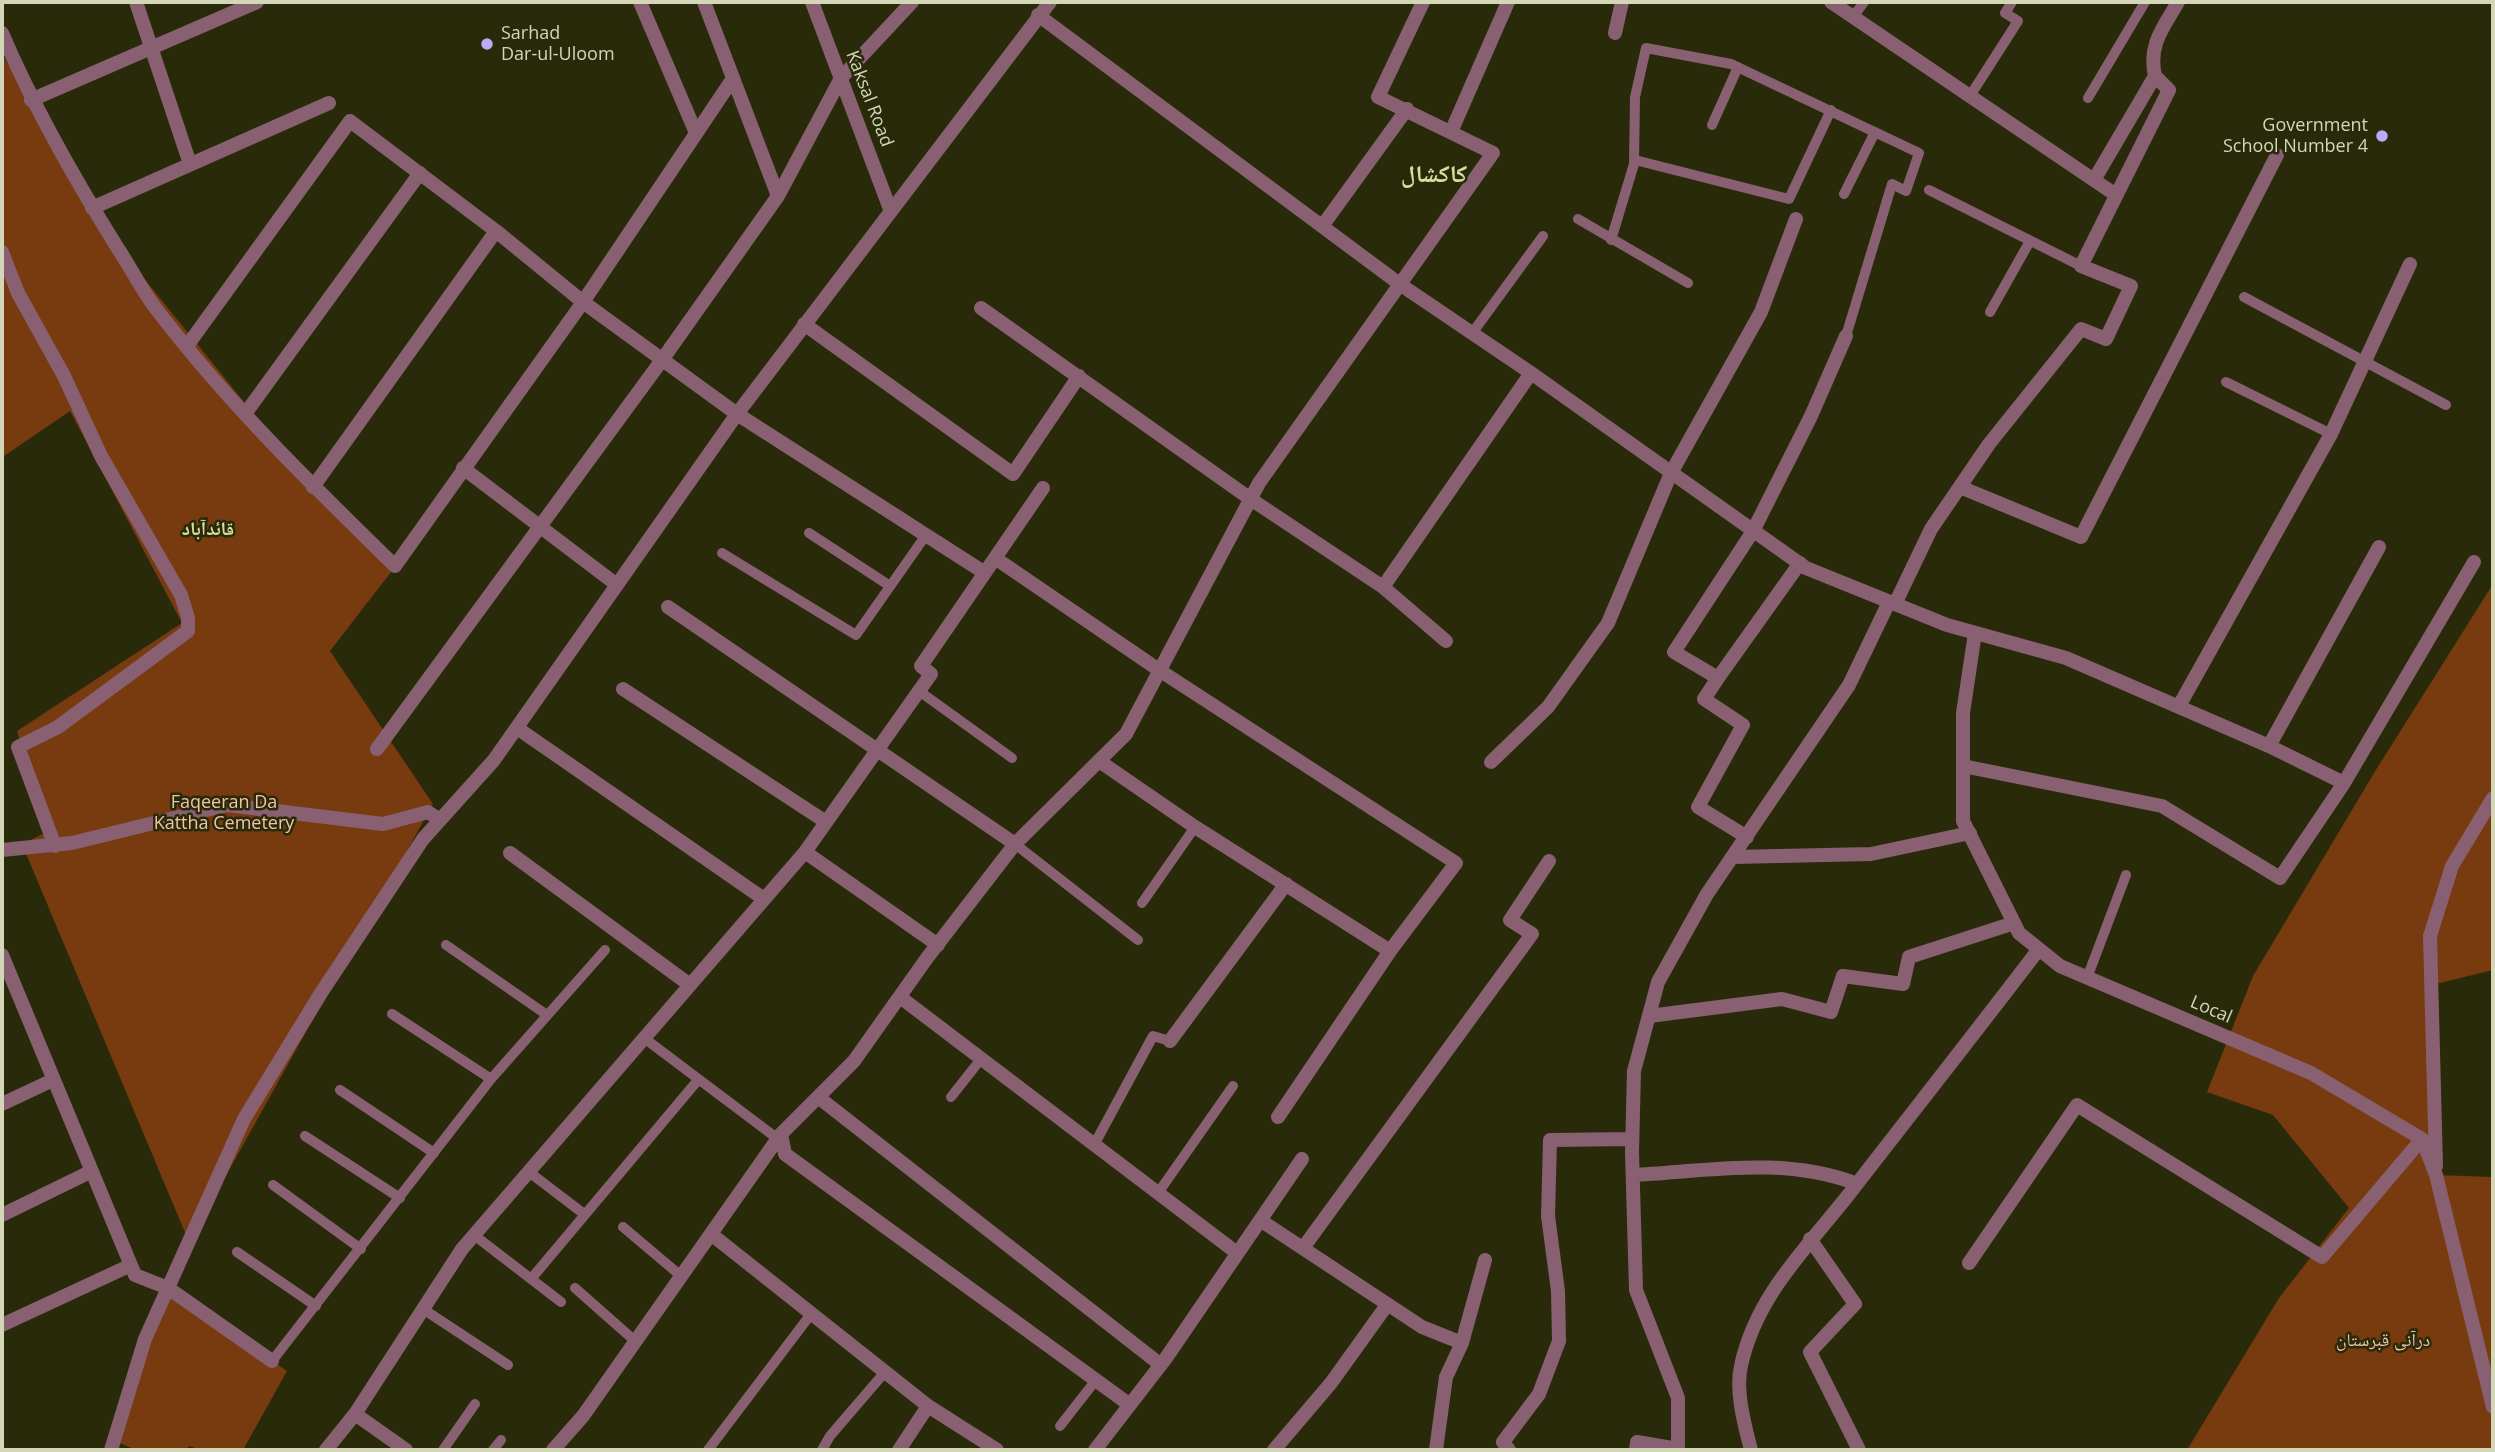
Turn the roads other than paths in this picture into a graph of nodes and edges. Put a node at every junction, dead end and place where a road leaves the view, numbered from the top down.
1 (136, 2) edge
2 (257, 2) edge
3 (640, 2) edge
4 (704, 2) edge
5 (812, 2) edge
6 (912, 2) edge
7 (1050, 2) edge
8 (1423, 2) edge
9 (1508, 2) edge
10 (1622, 2) edge
11 (1830, 2) edge
12 (1864, 2) edge
13 (2012, 2) edge
14 (2146, 2) edge
15 (2178, 2) edge
16 (1038, 15) junction
17 (1853, 17) junction
18 (2, 33) edge
19 (1615, 33) dead end
20 (151, 48) junction
21 (1738, 67) junction
22 (2155, 76) junction
23 (841, 78) junction
24 (732, 80) junction
25 (1970, 96) junction
26 (2088, 98) dead end
27 (31, 100) junction
28 (329, 103) dead end
29 (1407, 109) junction
30 (1831, 110) junction
31 (1712, 125) dead end
32 (1451, 132) junction
33 (1875, 132) junction
34 (696, 133) junction
35 (2277, 155) dead end
36 (1634, 160) junction
37 (190, 164) junction
38 (420, 173) junction
39 (2094, 180) junction
40 (1928, 190) dead end
41 (1844, 194) dead end
42 (2116, 195) junction
43 (778, 196) junction
44 (92, 208) junction
45 (890, 209) junction
46 (1578, 219) dead end
47 (1796, 219) dead end
48 (1323, 225) junction
49 (496, 231) junction
50 (1544, 236) dead end
51 (1611, 240) junction
52 (2030, 241) junction
53 (2, 252) edge
54 (2410, 264) dead end
55 (2081, 266) junction
56 (1688, 283) dead end
57 (1401, 285) junction
58 (2244, 297) dead end
59 (583, 302) junction
60 (981, 308) dead end
61 (1990, 312) dead end
62 (804, 324) junction
63 (1473, 332) junction
64 (1846, 336) joint
65 (187, 346) junction
66 (662, 360) junction
67 (2366, 362) junction
68 (1531, 373) junction
69 (1079, 376) junction
70 (2226, 382) dead end
71 (2446, 405) dead end
72 (245, 414) junction
73 (737, 414) junction
74 (2330, 435) junction
75 (463, 468) junction
76 (1671, 473) junction
77 (1960, 486) junction
78 (313, 487) junction
79 (1043, 488) dead end
80 (1252, 500) junction
81 (538, 526) junction
82 (1753, 531) junction
83 (809, 533) dead end
84 (926, 535) junction
85 (2379, 547) dead end
86 (722, 553) dead end
87 (995, 558) junction
88 (2474, 562) dead end
89 (1800, 563) junction
90 (985, 573) junction
91 (617, 585) junction
92 (890, 586) junction
93 (1383, 587) junction
94 (1892, 603) junction
95 (668, 607) dead end
96 (1975, 633) junction
97 (1446, 641) dead end
98 (1159, 670) junction
99 (1717, 678) junction
100 (623, 689) dead end
101 (919, 691) junction
102 (2179, 706) junction
103 (517, 728) junction
104 (2269, 746) junction
105 (377, 749) dead end
106 (878, 749) junction
107 (1012, 758) dead end
108 (1099, 761) junction
109 (1491, 762) dead end
110 (1964, 766) junction
111 (2344, 783) junction
112 (2493, 798) edge
113 (440, 820) junction
114 (826, 822) junction
115 (1195, 827) junction
116 (1970, 833) junction
117 (1747, 837) junction
118 (1016, 844) junction
119 (55, 846) junction
120 (2, 850) edge
121 (805, 852) junction
122 (510, 853) dead end
123 (1733, 857) junction
124 (1549, 861) dead end
125 (2126, 875) dead end
126 (1286, 884) junction
127 (764, 899) junction
128 (1142, 903) dead end
129 (2014, 923) junction
130 (1138, 940) dead end
131 (446, 945) dead end
132 (938, 945) junction
133 (2039, 949) junction
134 (605, 950) dead end
135 (1390, 951) junction
136 (2, 955) edge
137 (5, 971) edge
138 (2087, 978) junction
139 (690, 985) junction
140 (900, 997) junction
141 (392, 1014) dead end
142 (547, 1015) junction
143 (1649, 1016) junction
144 (644, 1038) junction
145 (1170, 1041) joint
146 (981, 1059) junction
147 (491, 1079) junction
148 (53, 1080) junction
149 (698, 1080) junction
150 (1233, 1086) dead end
151 (340, 1090) dead end
152 (818, 1097) junction
153 (951, 1097) dead end
154 (2, 1104) edge
155 (1278, 1117) dead end
156 (305, 1136) dead end
157 (780, 1137) junction
158 (1632, 1139) junction
159 (2422, 1139) junction
160 (1094, 1145) junction
161 (434, 1153) junction
162 (1302, 1159) dead end
163 (92, 1171) junction
164 (529, 1171) junction
165 (1633, 1175) junction
166 (2436, 1175) junction
167 (1857, 1184) junction
168 (273, 1185) dead end
169 (1158, 1193) junction
170 (400, 1198) junction
171 (2, 1214) edge
172 (584, 1214) junction
173 (1260, 1220) junction
174 (623, 1227) dead end
175 (711, 1234) junction
176 (474, 1236) junction
177 (1810, 1239) junction
178 (1303, 1248) junction
179 (361, 1249) junction
180 (237, 1252) dead end
181 (1237, 1253) junction
182 (1485, 1260) dead end
183 (1969, 1263) dead end
184 (130, 1266) junction
185 (681, 1276) junction
186 (531, 1279) junction
187 (169, 1287) junction
188 (575, 1287) dead end
189 (561, 1302) dead end
190 (1387, 1305) junction
191 (316, 1306) junction
192 (423, 1309) junction
193 (811, 1314) junction
194 (2, 1325) edge
195 (635, 1341) junction
196 (1462, 1343) junction
197 (272, 1361) joint
198 (1161, 1365) junction
199 (508, 1366) dead end
200 (885, 1372) junction
201 (1096, 1380) junction
202 (475, 1404) dead end
203 (1130, 1405) junction
204 (928, 1406) junction
205 (2493, 1407) edge
206 (355, 1414) junction
207 (1060, 1426) dead end
208 (501, 1440) dead end
209 (111, 1450) edge
210 (326, 1450) edge
211 (406, 1450) edge
212 (443, 1450) edge
213 (493, 1450) edge
214 (553, 1450) edge
215 (708, 1450) edge
216 (822, 1450) edge
217 (899, 1450) edge
218 (997, 1450) edge
219 (1095, 1450) edge
220 (1274, 1450) edge
221 (1436, 1450) edge
222 (1509, 1450) edge
223 (1636, 1450) edge
224 (1751, 1450) edge
225 (1859, 1450) edge

1 - 20 street
2 - 20 street
3 - 34 street
4 - 24 street
5 - 23 street, Kaksal Road
6 - 23 street
7 - 16 street
8 - 29 street
9 - 32 street
10 - 19 street
11 - 17 street
12 - 17 lane
13 - 25 lane
14 - 26 lane
15 - 22 street
16 - 45 street
16 - 48 street
17 - 25 street
18 - 27 street
20 - 27 street
20 - 37 street
21 - 30 lane
21 - 31 lane
21 - 36 lane
22 - 39 street
22 - 42 street
23 - 43 street
23 - 45 street, Kaksal Road
24 - 34 street
24 - 43 street
25 - 39 street
27 - 44 street
28 - 37 street
29 - 32 street
29 - 48 street
30 - 33 lane
30 - 36 lane
32 - 57 street
33 - 41 lane
33 - 64 lane
34 - 59 street
35 - 77 street
36 - 51 lane
37 - 44 street
38 - 49 street
38 - 65 street
38 - 72 street
39 - 42 street
40 - 52 lane
42 - 55 street
43 - 66 street
44 - 65 street
45 - 62 street
46 - 51 lane
47 - 76 street
48 - 57 street
49 - 59 street
49 - 78 street
50 - 63 lane
51 - 56 lane
52 - 55 lane
52 - 61 lane
53 - 119 street
54 - 67 street
55 - 77 street
57 - 63 street
57 - 80 street
58 - 67 lane
59 - 66 street
59 - 75 street
60 - 69 street
62 - 69 street
62 - 73 street
63 - 68 street
64 - 82 street
65 - 72 street
66 - 73 street
66 - 81 street
67 - 71 lane
67 - 74 street
68 - 76 street
68 - 93 street
69 - 80 street
70 - 74 lane
72 - 78 street
73 - 84 street
73 - 91 street
74 - 102 street
75 - 78 street
75 - 81 street
76 - 82 street
76 - 109 street
77 - 94 street
79 - 87 street
80 - 93 street
80 - 98 street
81 - 91 street
81 - 105 street
82 - 89 street
82 - 99 street
83 - 92 lane
84 - 90 street
84 - 92 lane
85 - 104 street
86 - 92 lane
87 - 90 street
87 - 98 street
88 - 111 street
89 - 94 street
89 - 99 street
90 - 101 street
91 - 103 street
93 - 97 street
94 - 96 street
94 - 117 street
95 - 106 street
96 - 102 street
96 - 110 street, Local
98 - 108 street
98 - 135 street
99 - 117 street
100 - 114 street
101 - 106 street
101 - 107 lane
102 - 104 street
103 - 113 street
103 - 127 street
104 - 111 street
106 - 114 street
106 - 118 street
108 - 115 street
108 - 118 street
110 - 111 street
110 - 116 street, Local
112 - 166 street
113 - 119 street
113 - 187 street
114 - 121 street
115 - 126 street
115 - 128 lane
116 - 123 street
116 - 129 street, Local
117 - 123 street
118 - 130 lane
118 - 132 street
119 - 120 street
121 - 127 street
121 - 132 street
122 - 139 street
123 - 143 street
124 - 178 street
125 - 138 lane
126 - 135 street
126 - 145 street
127 - 139 street
129 - 133 street, Local
129 - 143 street
131 - 142 lane
132 - 140 street
133 - 138 street, Local
133 - 167 street
134 - 142 lane
135 - 155 street
136 - 137 street
137 - 148 street
138 - 159 street, Local
139 - 144 street
140 - 146 street
140 - 152 street
141 - 147 lane
142 - 147 lane
143 - 158 street
144 - 149 lane
144 - 164 street
145 - 160 lane
146 - 153 lane
146 - 160 street
147 - 161 lane
148 - 154 street
148 - 163 street
149 - 157 lane
149 - 172 lane
150 - 169 lane
151 - 161 lane
152 - 157 street
152 - 198 street
156 - 170 lane
157 - 175 street
157 - 201 street
158 - 165 street
158 - 222 street
159 - 166 street
159 - 183 street
160 - 169 street
161 - 170 lane
162 - 173 street
163 - 171 street
163 - 184 street
164 - 172 lane
164 - 176 street
165 - 167 street
165 - 223 street
166 - 205 street
167 - 177 street
168 - 179 lane
169 - 181 street
170 - 179 lane
172 - 186 lane
173 - 178 street
173 - 181 street
174 - 185 lane
175 - 185 street
175 - 193 street
176 - 186 lane
176 - 192 street
177 - 224 street
177 - 225 street
178 - 190 street
179 - 191 lane
180 - 191 lane
181 - 198 street
182 - 196 street
184 - 187 street
184 - 194 street
185 - 195 street
186 - 189 lane
187 - 197 street
187 - 209 street
188 - 195 lane
190 - 196 street
190 - 220 street
191 - 197 lane
192 - 199 lane
192 - 206 street
193 - 200 street
193 - 215 lane
195 - 214 street
196 - 221 street
198 - 203 street
200 - 204 street
200 - 216 lane
201 - 203 street
201 - 207 lane
202 - 212 lane
203 - 219 street
204 - 217 street
204 - 218 street
206 - 210 street
206 - 211 street
208 - 213 lane

